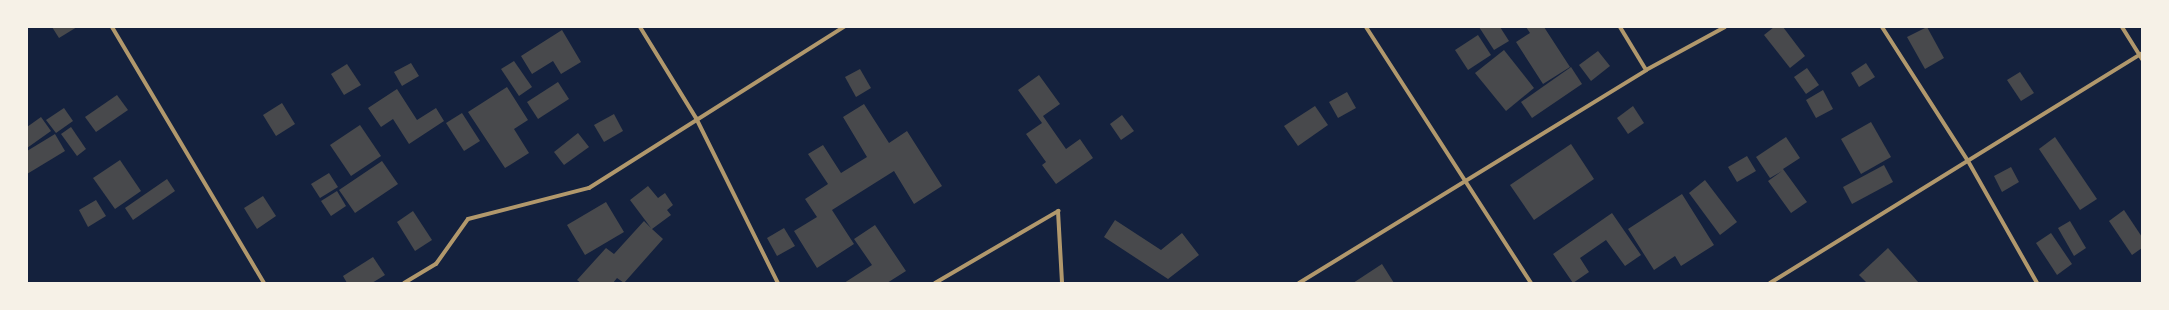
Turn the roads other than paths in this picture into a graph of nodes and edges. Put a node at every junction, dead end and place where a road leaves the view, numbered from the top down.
1 (112, 27) edge
2 (640, 27) edge
3 (844, 27) edge
4 (1366, 27) edge
5 (1620, 27) edge
6 (1725, 27) edge
7 (1882, 27) edge
8 (2122, 27) edge
9 (2140, 54) edge
10 (2142, 60) edge
11 (1646, 70) junction
12 (696, 118) junction
13 (1968, 161) junction
14 (1465, 182) junction
15 (264, 283) edge
16 (404, 283) edge
17 (778, 283) edge
18 (935, 283) edge
19 (1062, 283) edge
20 (1299, 283) edge
21 (1531, 283) edge
22 (1770, 283) edge
23 (2037, 283) edge

1 - 15 street
2 - 12 street
3 - 12 street
4 - 14 street
5 - 11 street
6 - 11 street
7 - 13 street
8 - 9 street
9 - 10 street
9 - 13 street
11 - 14 street
12 - 16 street
12 - 17 street
13 - 22 street
13 - 23 street
14 - 20 street
14 - 21 street
18 - 19 street

